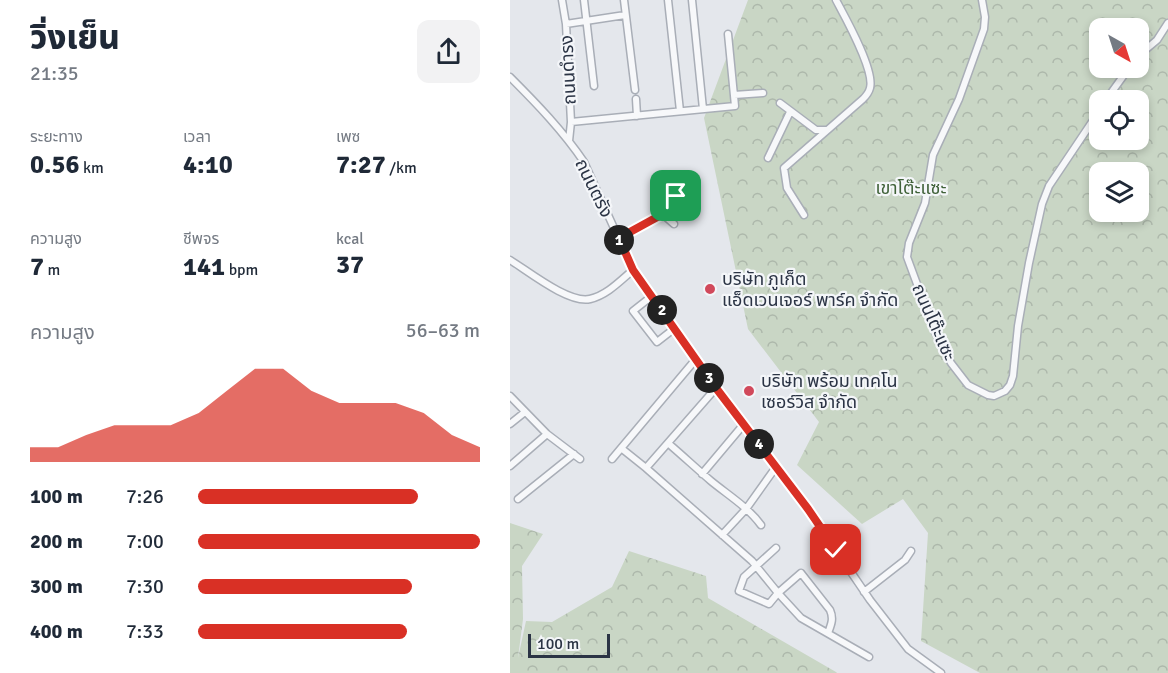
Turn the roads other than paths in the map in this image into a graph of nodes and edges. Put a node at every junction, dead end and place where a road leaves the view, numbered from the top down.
1 (562, 0) edge
2 (584, 0) edge
3 (624, 0) edge
4 (668, 0) edge
5 (692, 0) edge
6 (836, 0) edge
7 (982, 0) edge
8 (626, 15) junction
9 (586, 20) junction
10 (1168, 23) edge
11 (566, 24) junction
12 (728, 34) dead end
13 (1149, 47) edge
14 (510, 77) edge
15 (594, 86) dead end
16 (635, 90) dead end
17 (763, 93) dead end
18 (734, 95) junction
19 (636, 99) dead end
20 (780, 103) dead end
21 (703, 109) junction
22 (680, 111) junction
23 (790, 112) junction
24 (637, 116) junction
25 (572, 122) junction
26 (1089, 127) edge
27 (826, 130) junction
28 (569, 141) junction
29 (768, 158) dead end
30 (676, 196) dead end
31 (661, 215) junction
32 (804, 215) dead end
33 (674, 224) dead end
34 (619, 238) junction
35 (510, 260) edge
36 (633, 270) junction
37 (652, 296) junction
38 (675, 328) junction
39 (696, 359) junction
40 (716, 388) junction
41 (510, 396) edge
42 (525, 411) junction
43 (510, 424) edge
44 (744, 424) junction
45 (547, 434) junction
46 (669, 444) junction
47 (621, 448) junction
48 (573, 454) junction
49 (580, 459) dead end
50 (612, 459) dead end
51 (510, 466) edge
52 (776, 467) junction
53 (646, 468) junction
54 (702, 474) junction
55 (518, 499) dead end
56 (746, 509) junction
57 (761, 525) dead end
58 (722, 535) junction
59 (776, 548) dead end
60 (911, 551) dead end
61 (755, 566) junction
62 (864, 592) junction
63 (778, 593) junction
64 (828, 633) junction
65 (868, 657) dead end
66 (941, 673) edge

1 - 11 street, ถนนดำรง
2 - 9 street
3 - 8 street
4 - 22 street
5 - 21 street
6 - 27 street
7 - 26 street, ถนนโต๊ะแซะ
8 - 9 street
8 - 16 street
9 - 11 street
9 - 15 street
10 - 13 street
11 - 25 street, ถนนดำรง
12 - 18 street
14 - 28 street, ถนนตรัง
17 - 18 street
18 - 21 street
19 - 24 street
20 - 23 street
21 - 22 street
22 - 24 street
23 - 27 street
23 - 29 street
24 - 25 street
25 - 28 street, ถนนดำรง
27 - 32 street
28 - 34 street, ถนนตรัง
30 - 31 street
31 - 33 street
31 - 34 street
34 - 36 street, ถนนตรัง
35 - 36 street
36 - 37 street, ถนนตรัง
37 - 38 street, ถนนตรัง
37 - 38 street
38 - 39 street, ถนนตรัง
39 - 40 street, ถนนตรัง
39 - 47 street
40 - 44 street, ถนนตรัง
40 - 46 street
41 - 42 street
42 - 43 street
42 - 45 street
44 - 52 street, ถนนตรัง
44 - 54 street
45 - 48 street
45 - 51 street
46 - 53 street
46 - 54 street
47 - 50 street
47 - 53 street
48 - 49 street
48 - 55 street
52 - 56 street
52 - 62 street, ถนนตรัง
53 - 58 street
54 - 56 street
56 - 57 street
56 - 58 street
58 - 61 street
59 - 61 street
60 - 62 street
61 - 63 street
61 - 63 street
62 - 66 street, ถนนตรัง
63 - 64 street
63 - 64 street
64 - 65 street

